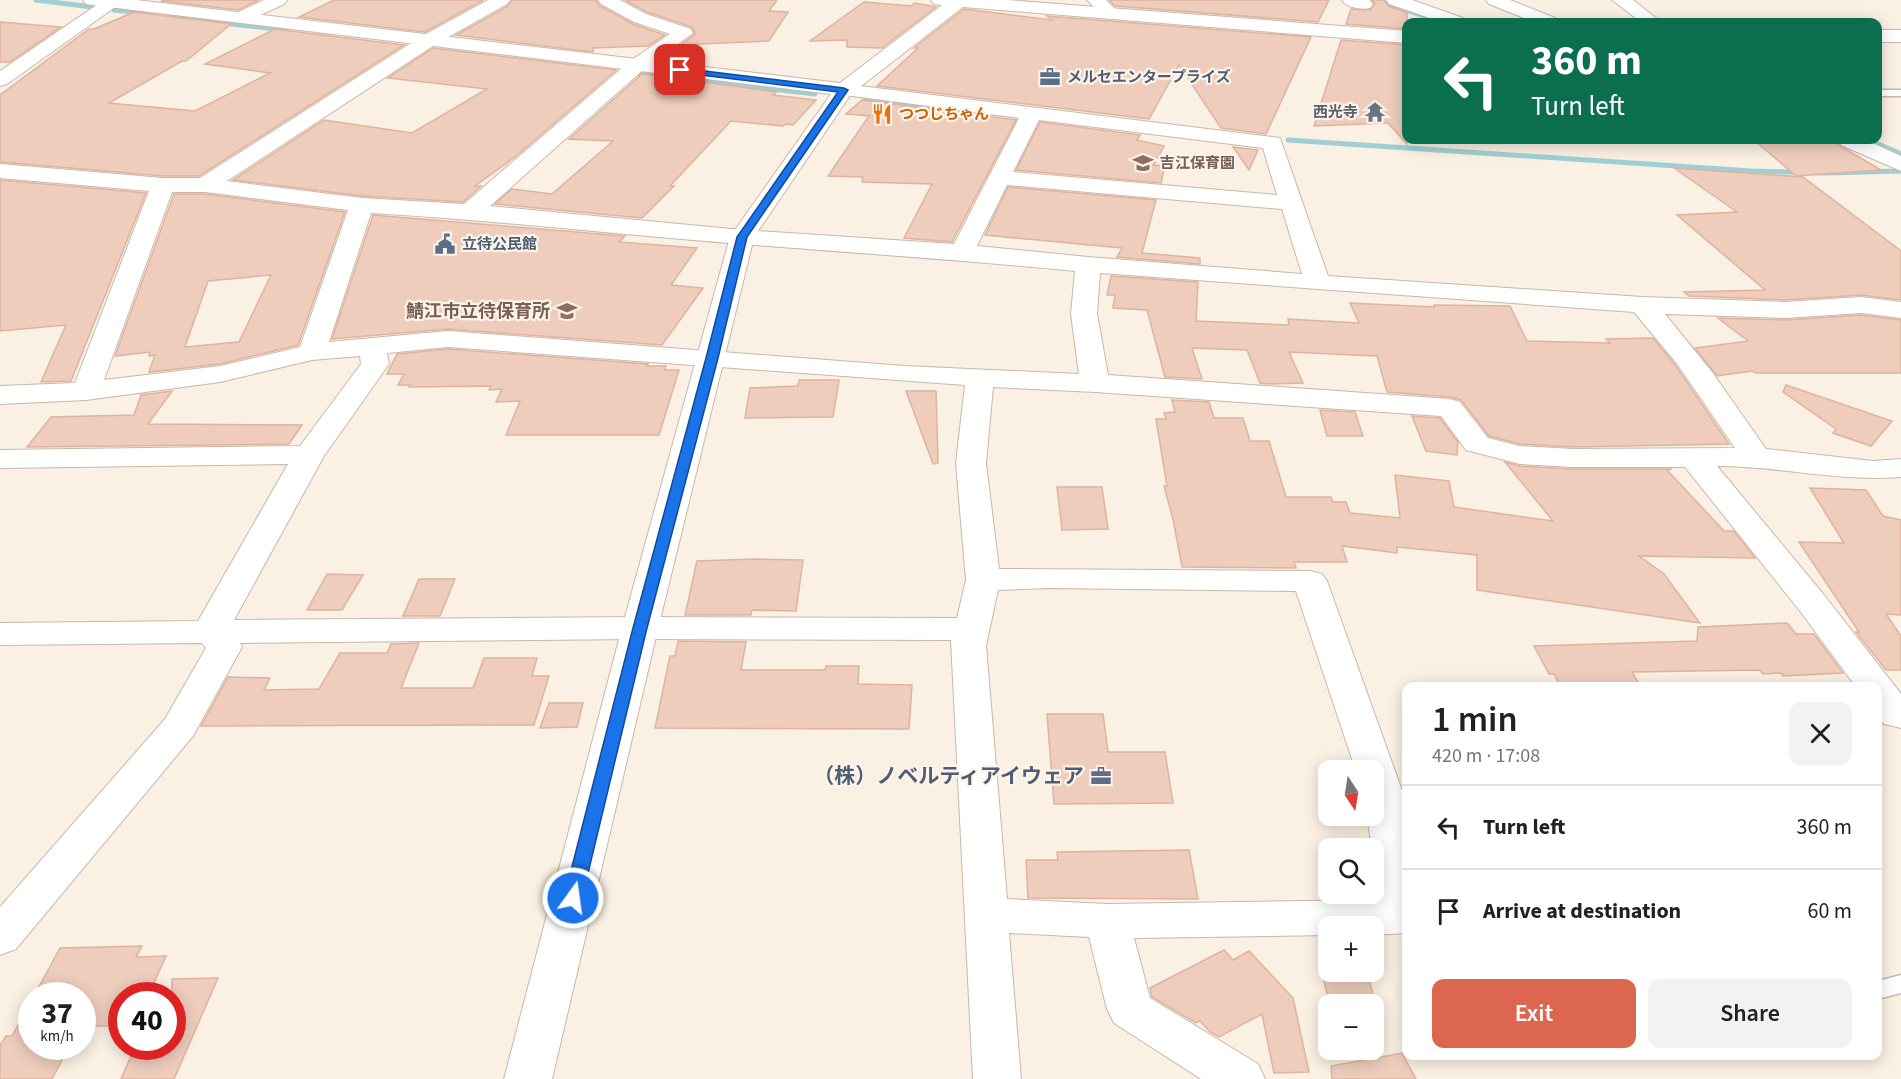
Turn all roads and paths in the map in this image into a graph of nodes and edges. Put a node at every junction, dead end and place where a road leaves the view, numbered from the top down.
1 (92, 0) edge
2 (278, 0) edge
3 (501, 0) edge
4 (607, 0) edge
5 (1096, 0) edge
6 (1395, 0) edge
7 (1495, 0) edge
8 (1621, 0) edge
9 (114, 1) edge
10 (949, 1) edge
11 (1111, 14) junction
12 (240, 18) junction
13 (1446, 18) edge
14 (1539, 18) edge
15 (1646, 18) edge
16 (1882, 36) edge
17 (1901, 36) edge
18 (1402, 37) edge
19 (429, 40) junction
20 (637, 65) junction
21 (0, 80) edge
22 (844, 90) junction
23 (1882, 93) edge
24 (1901, 93) edge
25 (1032, 113) junction
26 (1858, 144) edge
27 (1901, 164) edge
28 (0, 171) edge
29 (999, 178) junction
30 (163, 185) junction
31 (205, 185) junction
32 (1292, 203) junction
33 (362, 205) junction
34 (470, 211) junction
35 (742, 237) junction
36 (962, 252) junction
37 (1088, 265) junction
38 (1318, 283) junction
39 (1642, 305) junction
40 (1901, 310) edge
41 (372, 345) junction
42 (312, 352) junction
43 (712, 358) junction
44 (980, 379) junction
45 (1095, 383) junction
46 (86, 391) junction
47 (0, 395) edge
48 (309, 455) junction
49 (1756, 457) junction
50 (1694, 458) junction
51 (0, 459) edge
52 (1901, 468) edge
53 (983, 580) junction
54 (640, 628) junction
55 (972, 629) junction
56 (211, 630) junction
57 (0, 634) edge
58 (1873, 682) edge
59 (987, 915) junction
60 (1107, 921) junction
61 (0, 937) edge
62 (1901, 984) edge
63 (1882, 989) edge
64 (528, 1079) edge
65 (997, 1079) edge
66 (1241, 1079) edge

1 - 9 street
2 - 12 street
3 - 19 street
4 - 20 street
5 - 11 street
6 - 13 street
7 - 14 street
8 - 15 street
9 - 12 street
9 - 21 street
10 - 11 street
10 - 22 street
11 - 18 street
12 - 19 street
16 - 17 street
19 - 20 street
19 - 31 street
20 - 22 street
20 - 34 street
22 - 25 street
22 - 35 street
23 - 24 lane
25 - 29 street
25 - 32 street
26 - 27 street
28 - 30 street
29 - 32 street
29 - 36 street
30 - 31 street
30 - 46 street
31 - 33 street
32 - 38 street
33 - 34 street
33 - 42 street
34 - 35 street
35 - 36 street
35 - 43 street
36 - 37 street
37 - 38 street
37 - 45 street
38 - 39 street
39 - 40 street
39 - 49 street
41 - 42 street
41 - 43 street
41 - 48 street
42 - 46 street
43 - 44 street
43 - 54 street
44 - 45 street
44 - 53 street
45 - 50 street
46 - 47 street
48 - 51 street
48 - 56 street
49 - 50 street
49 - 52 street
50 - 58 street
53 - 55 street
53 - 60 street
54 - 55 street
54 - 56 street
54 - 64 street
55 - 59 street
56 - 57 street
56 - 61 street
59 - 60 street
59 - 65 street
60 - 66 street
62 - 63 lane

